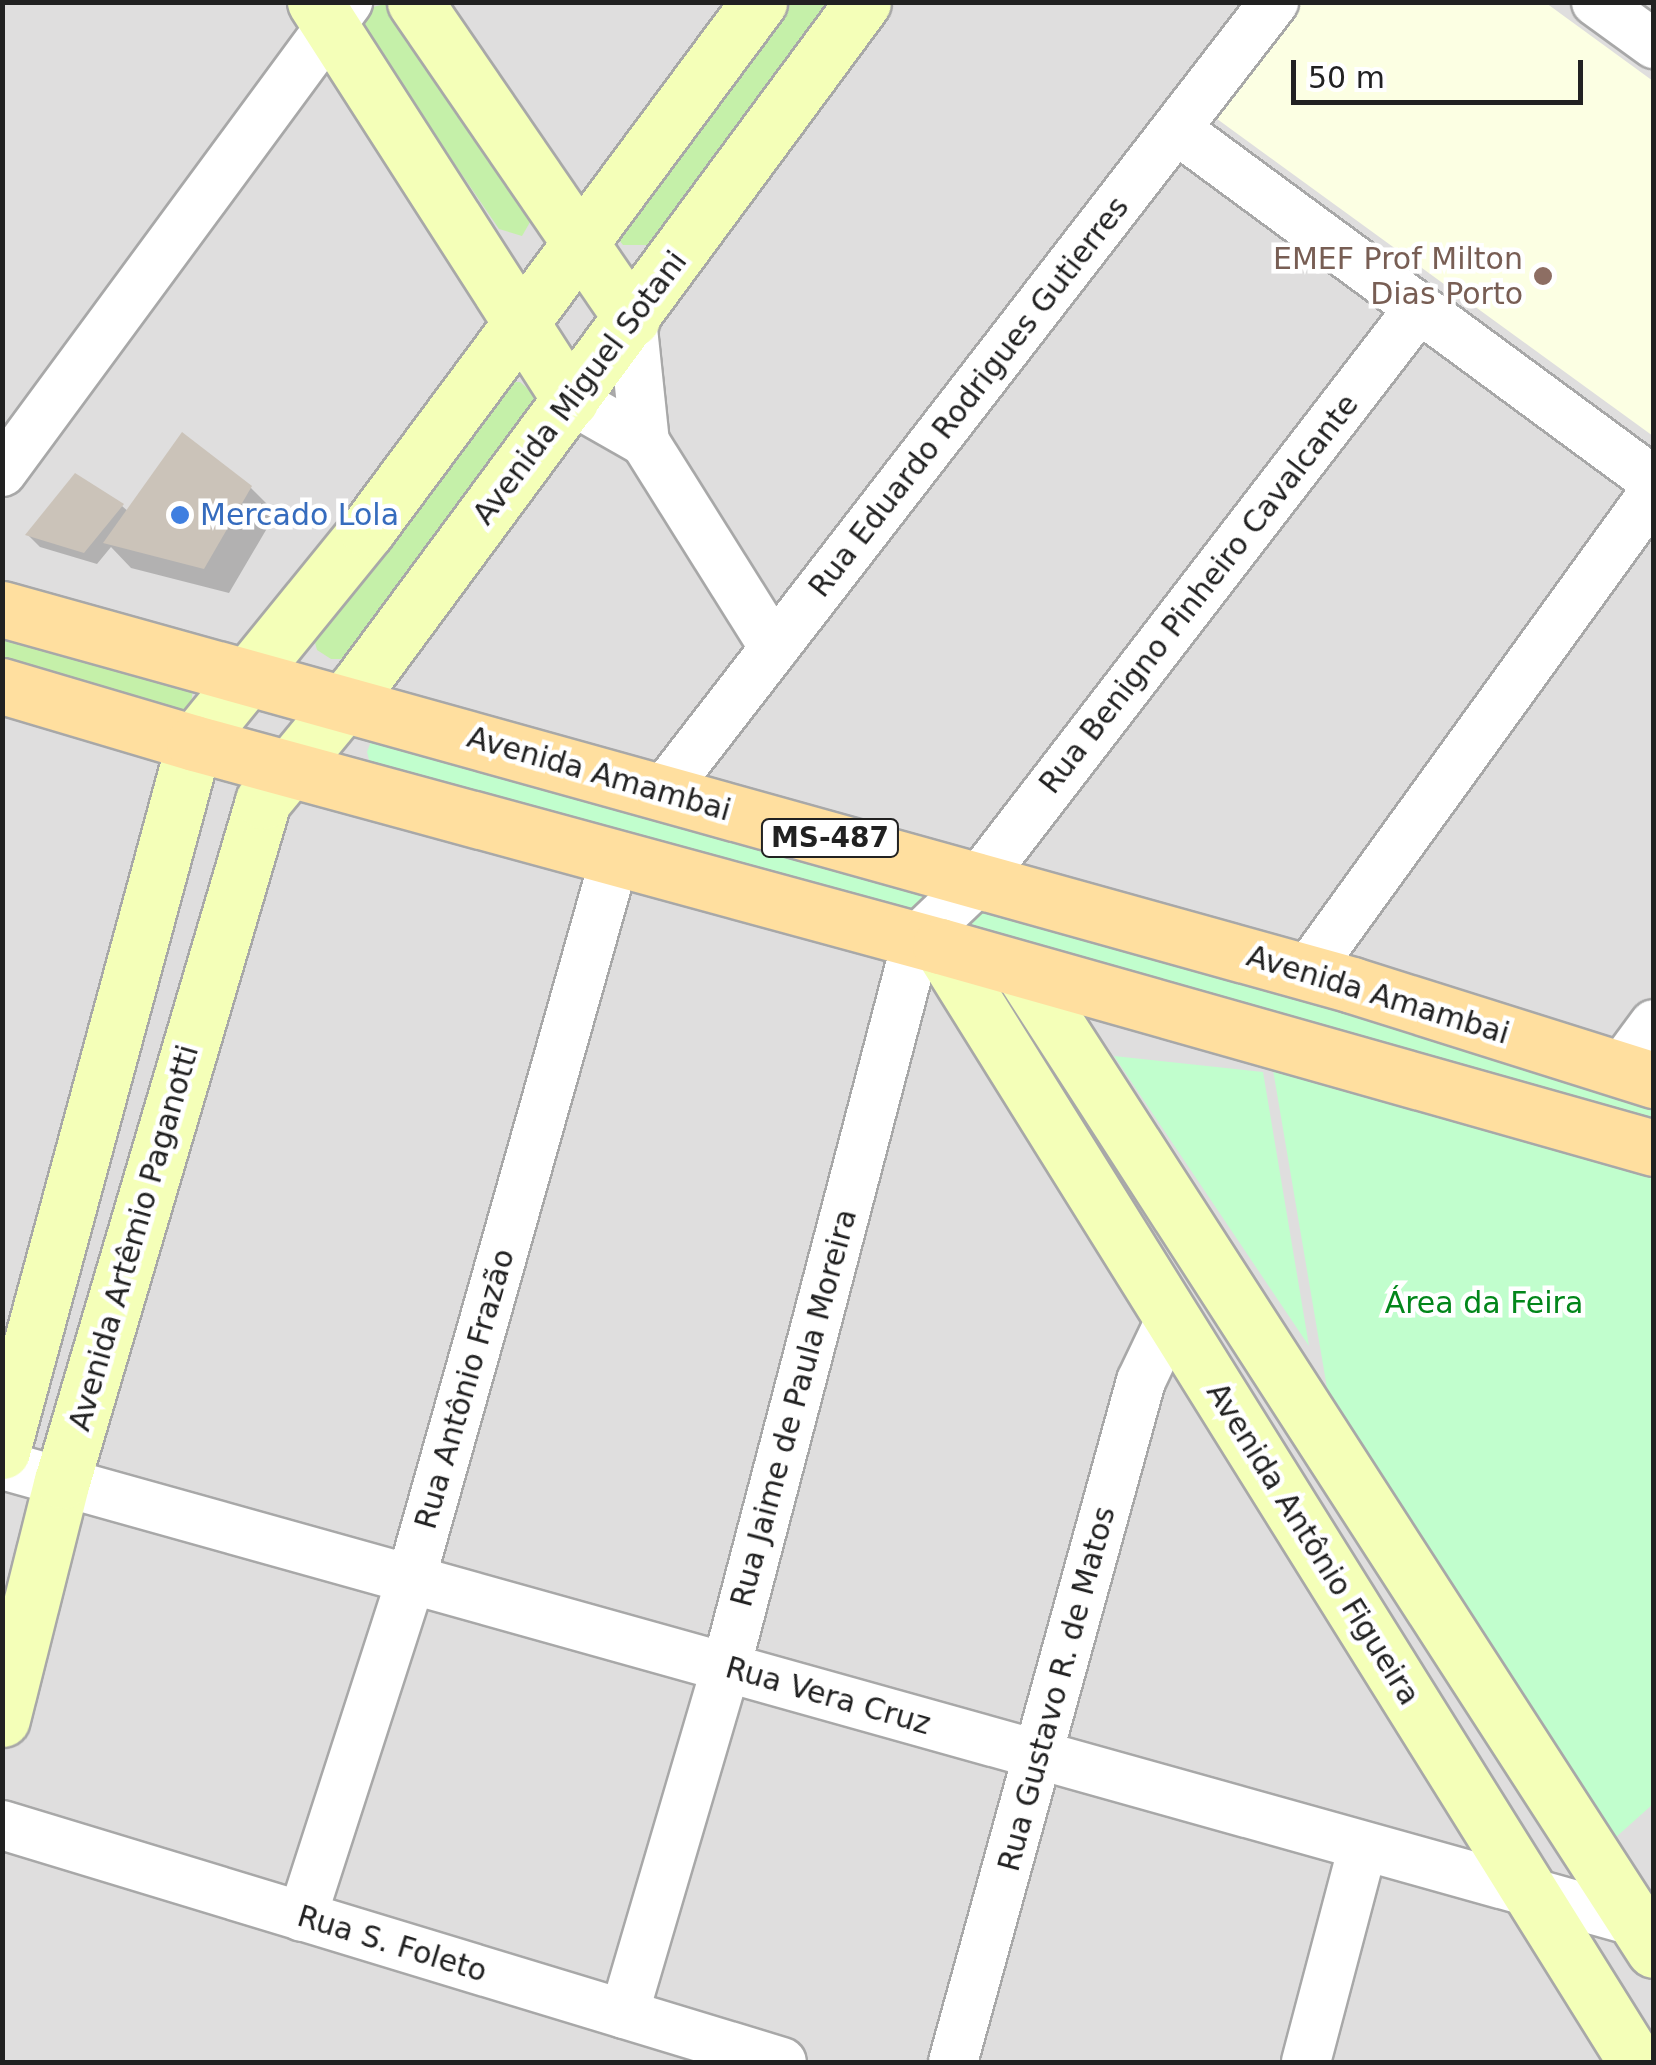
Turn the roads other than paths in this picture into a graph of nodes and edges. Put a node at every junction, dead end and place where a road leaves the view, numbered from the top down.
1 (416, 2) edge
2 (759, 2) edge
3 (863, 2) edge
4 (1274, 2) edge
5 (1612, 7) edge
6 (331, 10) edge
7 (1654, 44) edge
8 (1176, 129) junction
9 (581, 246) junction
10 (1419, 308) junction
11 (632, 319) junction
12 (520, 320) junction
13 (572, 400) junction
14 (645, 442) junction
15 (2, 472) edge
16 (1654, 481) edge
17 (1654, 492) edge
18 (2, 609) edge
19 (774, 648) junction
20 (251, 676) junction
21 (2, 686) edge
22 (344, 702) junction
23 (194, 743) junction
24 (288, 766) junction
25 (663, 792) junction
26 (615, 857) junction
27 (979, 880) junction
28 (928, 942) junction
29 (1307, 972) junction
30 (1033, 988) junction
31 (989, 1024) junction
32 (1654, 1024) edge
33 (1637, 1075) edge
34 (1654, 1148) edge
35 (1171, 1318) junction
36 (2, 1451) edge
37 (2, 1465) edge
38 (62, 1481) junction
39 (411, 1579) junction
40 (726, 1668) junction
41 (2, 1719) edge
42 (1040, 1756) junction
43 (2, 1825) edge
44 (1362, 1846) junction
45 (1532, 1894) junction
46 (302, 1917) junction
47 (1649, 1927) edge
48 (624, 2014) junction
49 (782, 2062) edge
50 (953, 2062) edge
51 (1306, 2062) edge
52 (1636, 2062) edge

1 - 9 street
2 - 9 street
3 - 11 street, Avenida Miguel Sotani
4 - 8 street, Rua Eduardo Rodrigues Gutierres
5 - 7 street
6 - 12 street
6 - 15 street
8 - 10 street
8 - 19 street, Rua Eduardo Rodrigues Gutierres
9 - 11 street
9 - 12 street
10 - 16 street
10 - 27 street, Rua Benigno Pinheiro Cavalcante
11 - 13 street, Avenida Miguel Sotani
11 - 14 street
12 - 13 street
12 - 20 street
13 - 14 street
13 - 22 street, Avenida Miguel Sotani
14 - 19 street
17 - 29 street
18 - 20 main road, Avenida Amambai / MS-487
19 - 25 street, Rua Eduardo Rodrigues Gutierres
20 - 22 main road, Avenida Amambai / MS-487
20 - 23 street
21 - 23 main road
22 - 24 street, Avenida Miguel Sotani
22 - 25 main road, Avenida Amambai / MS-487
23 - 24 main road
23 - 36 street
24 - 26 main road
24 - 38 street, Avenida Artêmio Paganotti
25 - 27 main road, Avenida Amambai / MS-487
26 - 28 main road
26 - 39 street, Rua Antônio Frazão
27 - 28 street
27 - 29 main road, Avenida Amambai / MS-487
28 - 30 main road
28 - 31 street, Avenida Antônio Figueira
28 - 40 street, Rua Jaime de Paula Moreira
29 - 33 main road, Avenida Amambai / MS-487
30 - 31 street
30 - 34 main road
30 - 47 street
31 - 35 street, Avenida Antônio Figueira
32 - 33 street
35 - 42 street, Rua Gustavo R. de Matos
35 - 45 street, Avenida Antônio Figueira
37 - 38 street, Rua Vera Cruz
38 - 39 street, Rua Vera Cruz
38 - 41 street, Avenida Artêmio Paganotti
39 - 40 street, Rua Vera Cruz
39 - 46 street, Rua Antônio Frazão
40 - 42 street, Rua Vera Cruz
40 - 48 street, Rua Jaime de Paula Moreira
42 - 44 street, Rua Vera Cruz
42 - 50 street, Rua Gustavo R. de Matos
43 - 46 street, Rua S. Foleto
44 - 45 street, Rua Vera Cruz
44 - 51 street
45 - 47 street, Rua Vera Cruz
45 - 52 street, Avenida Antônio Figueira
46 - 48 street, Rua S. Foleto
48 - 49 street, Rua S. Foleto

